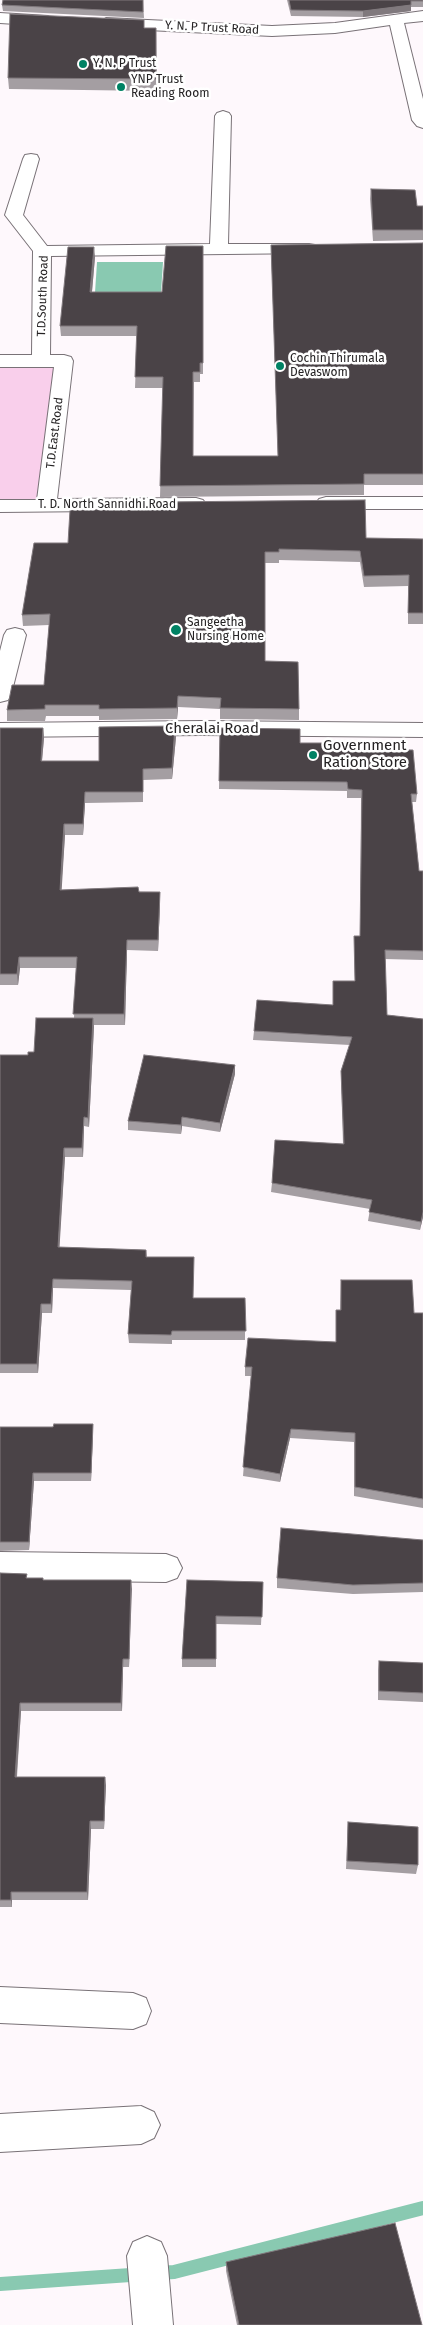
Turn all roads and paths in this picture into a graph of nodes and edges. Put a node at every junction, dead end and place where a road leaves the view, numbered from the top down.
1 (423, 16) edge
2 (0, 18) edge
3 (396, 20) junction
4 (67, 22) edge
5 (87, 22) edge
6 (224, 116) dead end
7 (423, 123) edge
8 (31, 159) dead end
9 (326, 248) edge
10 (219, 250) junction
11 (42, 251) junction
12 (0, 360) edge
13 (41, 360) junction
14 (423, 503) edge
15 (214, 504) edge
16 (304, 504) edge
17 (0, 506) edge
18 (46, 506) junction
19 (14, 635) dead end
20 (0, 695) edge
21 (0, 730) edge
22 (423, 730) edge
23 (0, 1566) edge
24 (166, 1568) dead end
25 (0, 2005) edge
26 (133, 2011) dead end
27 (141, 2125) dead end
28 (0, 2133) edge

1 - 3 street, Y. N. P Trust Road
2 - 4 street
3 - 5 street, Y. N. P Trust Road
3 - 7 street
6 - 10 street
8 - 11 street
9 - 10 street, T.D.South Road
10 - 11 street, T.D.South Road
11 - 13 street, T.D.South Road
12 - 13 street
13 - 18 street, T.D.East.Road
14 - 16 street
15 - 18 street, T. D. North Sannidhi.Road
17 - 18 street, T. D. North Sannidhi.Road
19 - 20 street
21 - 22 street, Cheralai Road
23 - 24 street
25 - 26 street
27 - 28 street

